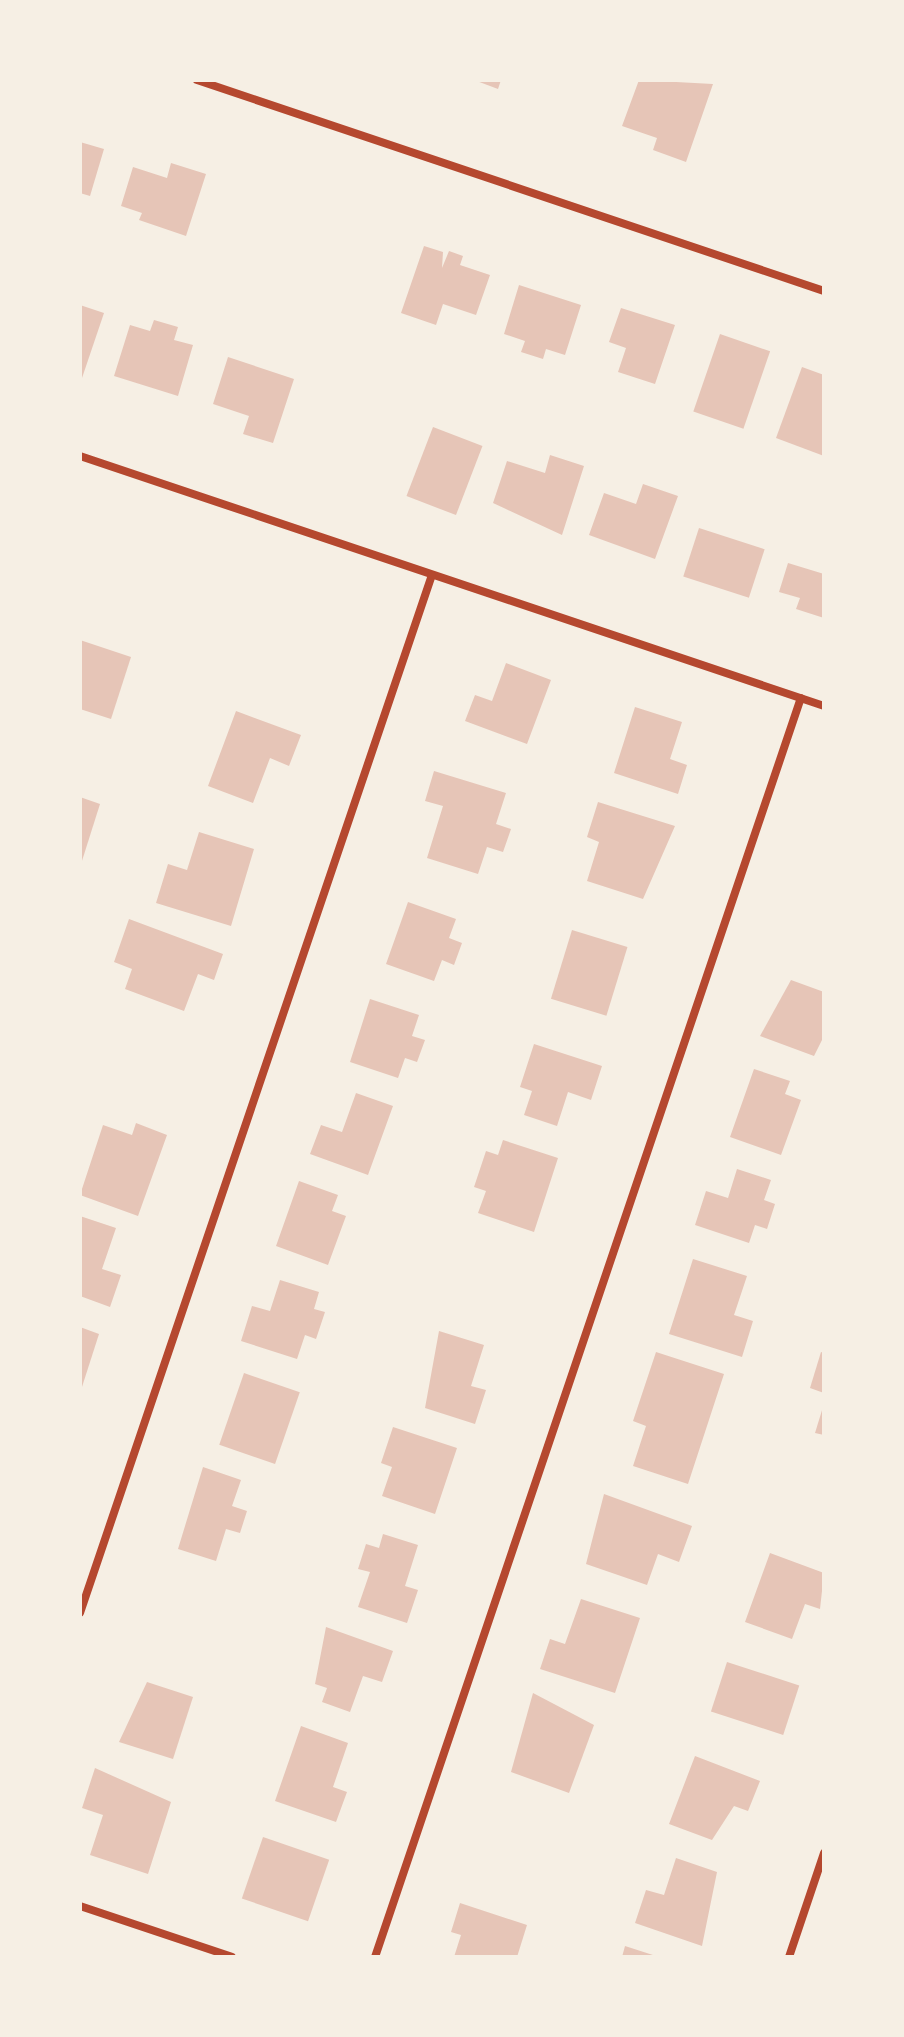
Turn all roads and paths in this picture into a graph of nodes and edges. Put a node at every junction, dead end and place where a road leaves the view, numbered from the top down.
1 (197, 80) edge
2 (824, 291) edge
3 (80, 456) edge
4 (432, 575) junction
5 (801, 698) junction
6 (824, 706) edge
7 (80, 1613) edge
8 (824, 1853) edge
9 (80, 1906) edge
10 (232, 1957) edge
11 (375, 1957) edge
12 (789, 1957) edge

1 - 2 street
3 - 4 street
4 - 5 street
4 - 7 street
5 - 6 street
5 - 11 street
8 - 12 street
9 - 10 street

